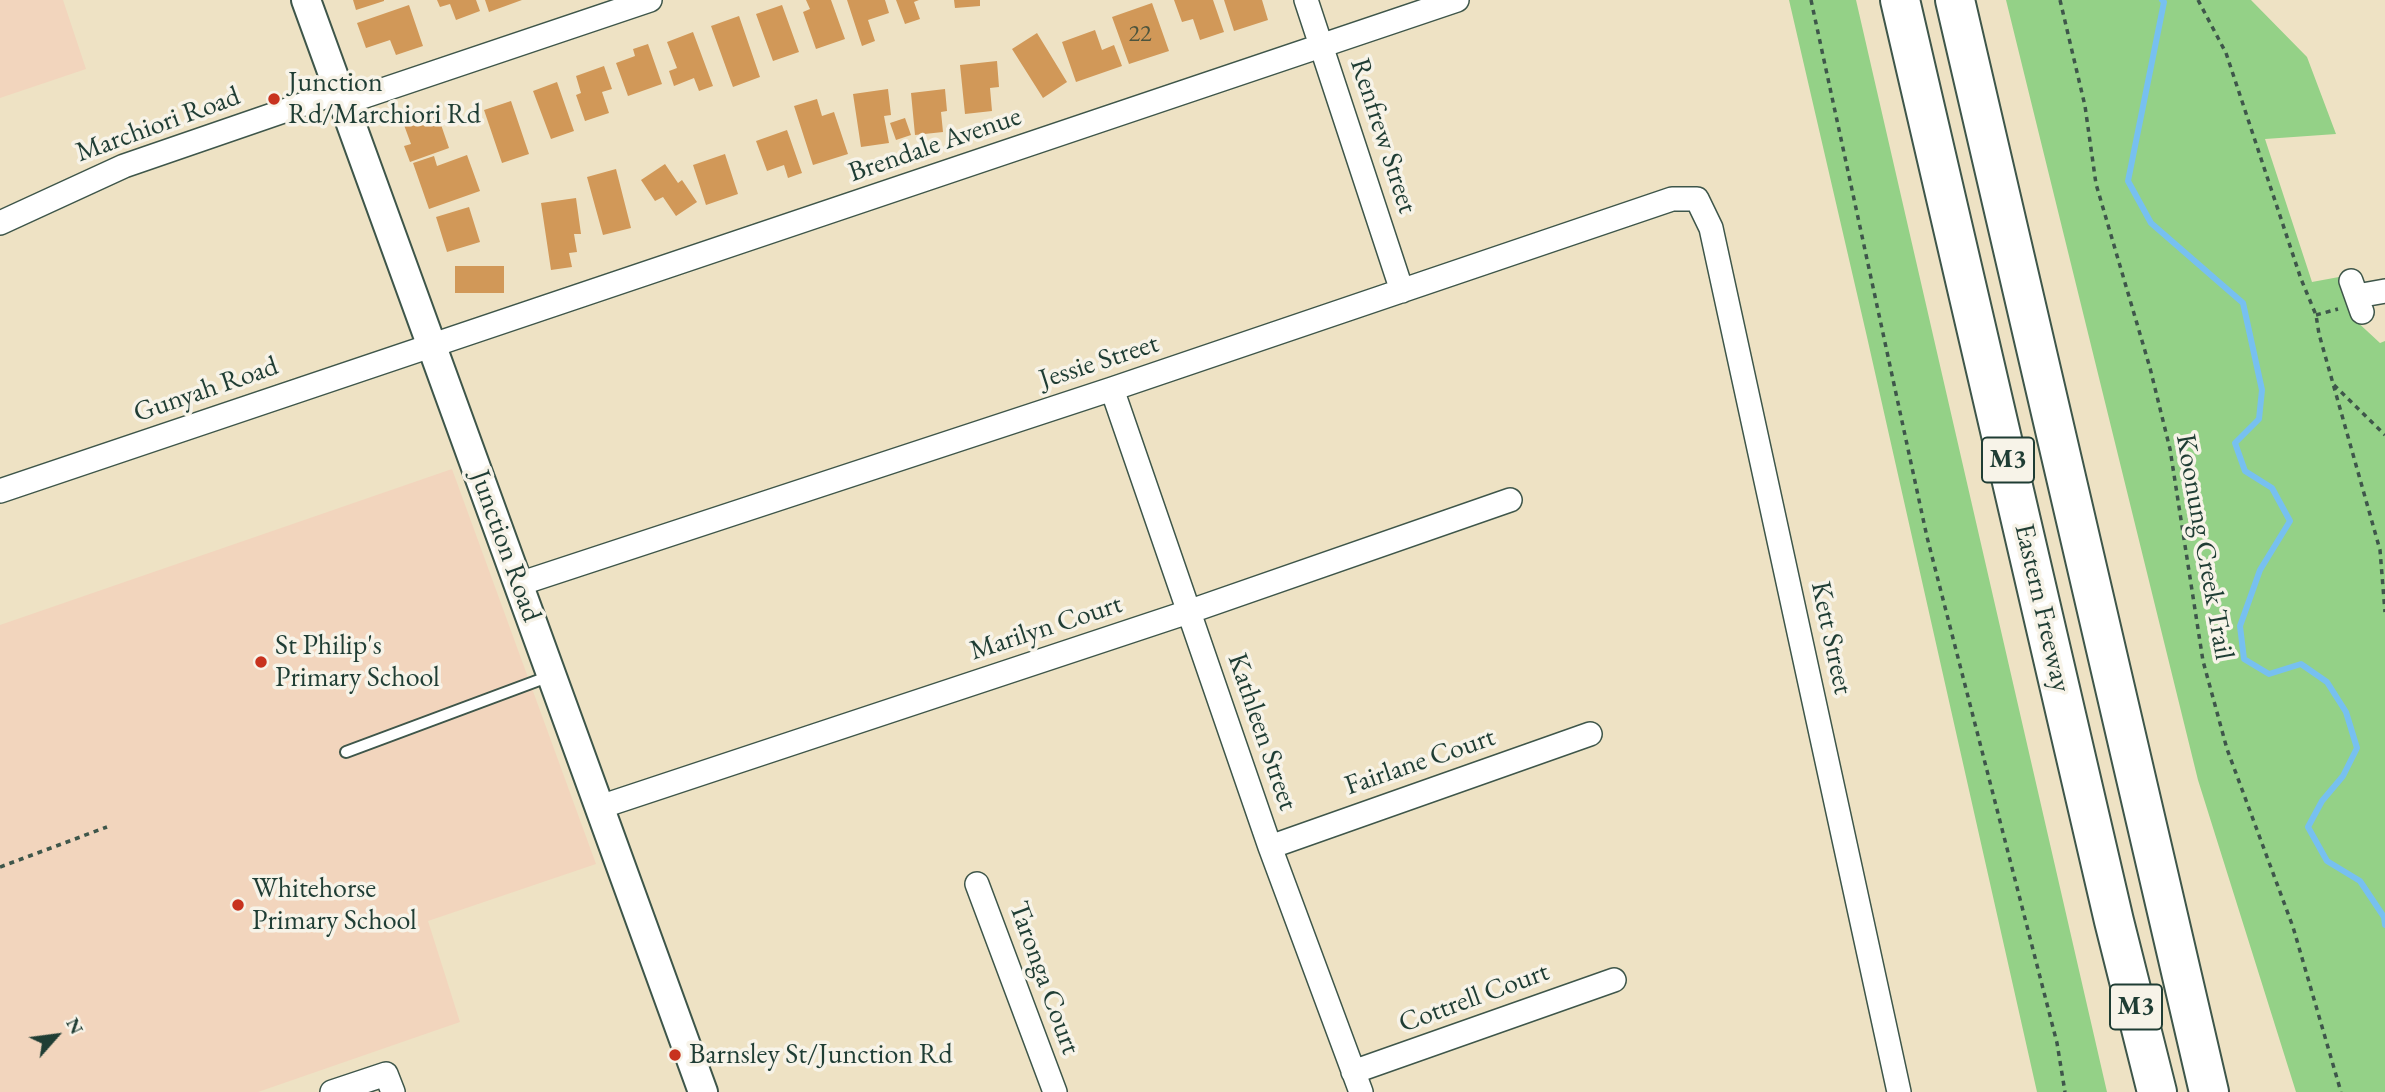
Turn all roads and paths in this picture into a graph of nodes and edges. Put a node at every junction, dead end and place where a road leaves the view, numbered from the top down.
1 (306, 0) edge
2 (650, 0) edge
3 (1306, 0) edge
4 (1457, 0) edge
5 (1811, 0) edge
6 (1900, 0) edge
7 (1955, 0) edge
8 (2060, 0) edge
9 (2199, 0) edge
10 (1321, 46) junction
11 (342, 98) junction
12 (1697, 200) joint
13 (0, 223) edge
14 (1402, 291) junction
15 (2385, 291) edge
16 (2357, 296) dead end
17 (432, 346) junction
18 (2333, 385) junction
19 (1112, 390) junction
20 (2385, 435) edge
21 (0, 491) edge
22 (1510, 500) dead end
23 (519, 584) junction
24 (1188, 612) junction
25 (2385, 612) edge
26 (552, 675) junction
27 (1590, 734) dead end
28 (346, 752) dead end
29 (600, 807) junction
30 (107, 827) dead end
31 (1270, 847) junction
32 (0, 867) edge
33 (977, 884) dead end
34 (2161, 890) junction
35 (1614, 980) dead end
36 (1357, 1082) edge
37 (389, 1083) edge
38 (332, 1092) edge
39 (703, 1092) edge
40 (1055, 1092) edge
41 (1899, 1092) edge
42 (2066, 1092) edge
43 (2155, 1092) edge
44 (2209, 1092) edge
45 (2230, 1092) edge
46 (2341, 1092) edge

1 - 11 street, Junction Road
2 - 11 street, Marchiori Road
3 - 10 street, Renfrew Street
4 - 10 street, Brendale Avenue
5 - 42 path
6 - 43 highway, Eastern Freeway / M3
7 - 34 highway, Eastern Freeway / M3
8 - 46 path, Koonung Creek Trail
9 - 18 path
10 - 14 street, Renfrew Street
10 - 17 street, Brendale Avenue
11 - 13 street, Marchiori Road
11 - 17 street, Junction Road
12 - 14 street, Jessie Street
12 - 41 street, Kett Street
14 - 19 street, Jessie Street
15 - 16 street
17 - 21 street, Gunyah Road
17 - 23 street, Junction Road
18 - 20 path
18 - 25 path
19 - 23 street, Jessie Street
19 - 24 street, Kathleen Street
22 - 24 street, Marilyn Court
23 - 26 street, Junction Road
24 - 29 street, Marilyn Court
24 - 31 street, Kathleen Street
26 - 28 lane
26 - 29 street, Junction Road
27 - 31 street, Fairlane Court
29 - 39 street, Junction Road
30 - 32 path
31 - 36 street, Kathleen Street
33 - 40 street, Taronga Court
34 - 44 highway, Eastern Freeway / M3
34 - 45 highway
35 - 36 street, Cottrell Court
37 - 38 street

